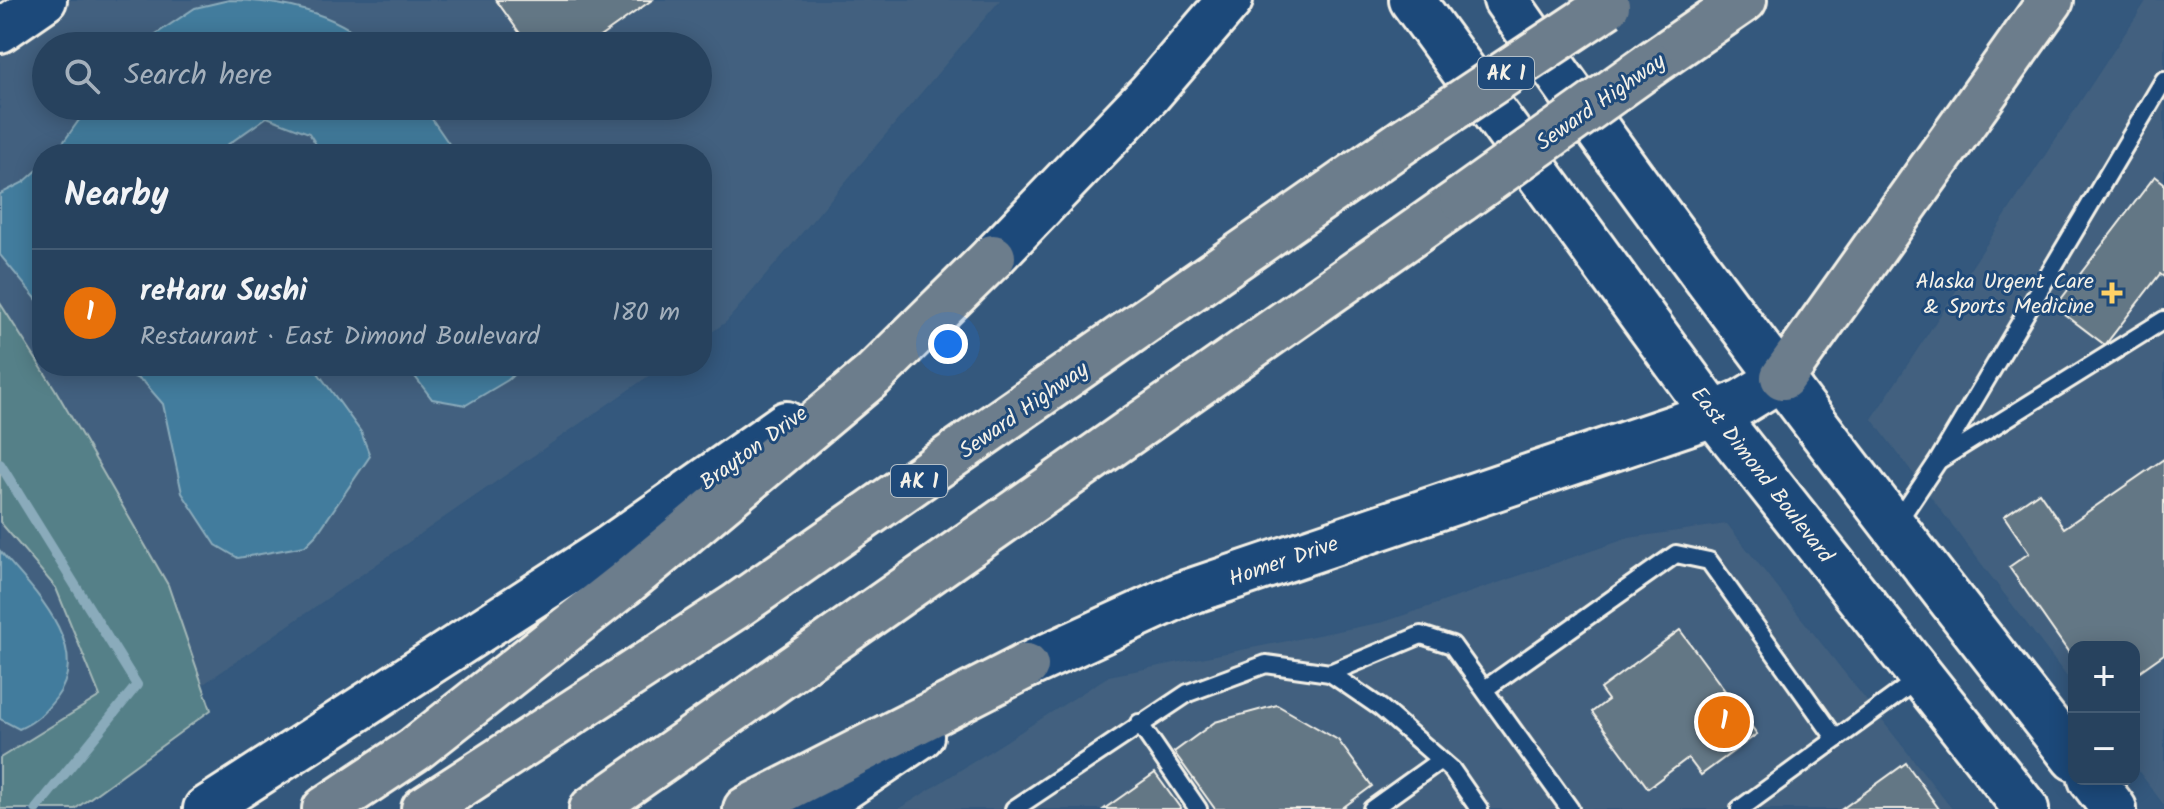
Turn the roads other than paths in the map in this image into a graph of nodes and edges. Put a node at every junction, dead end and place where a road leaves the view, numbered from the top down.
1 (45, 0) edge
2 (1230, 0) edge
3 (1412, 0) edge
4 (1506, 0) edge
5 (1744, 0) edge
6 (2051, 0) edge
7 (1601, 2) edge
8 (0, 31) edge
9 (2164, 80) edge
10 (993, 257) junction
11 (2164, 320) edge
12 (1783, 377) junction
13 (1714, 414) junction
14 (1938, 461) junction
15 (1895, 526) junction
16 (1026, 666) junction
17 (1330, 673) junction
18 (1923, 676) junction
19 (1485, 689) junction
20 (1139, 723) junction
21 (1836, 739) junction
22 (2068, 750) edge
23 (1439, 761) junction
24 (2096, 785) edge
25 (205, 809) edge
26 (325, 809) edge
27 (424, 809) edge
28 (592, 809) edge
29 (746, 809) edge
30 (814, 809) edge
31 (1014, 809) edge
32 (1198, 809) edge
33 (1372, 809) edge
34 (1479, 809) edge
35 (1570, 809) edge
36 (1740, 809) edge
37 (2026, 809) edge
38 (2114, 809) edge

1 - 8 street
2 - 10 main road, Brayton Drive
3 - 13 main road, East Dimond Boulevard
4 - 12 main road
5 - 28 highway, Seward Highway, bridge
6 - 12 highway
7 - 27 highway, Seward Highway / AK 1, bridge
9 - 14 lane
10 - 25 street, Brayton Drive
10 - 26 highway
11 - 14 lane
12 - 13 main road, Homer Drive
12 - 15 main road
13 - 16 main road, Homer Drive
13 - 18 main road, East Dimond Boulevard
14 - 15 lane
15 - 22 main road
16 - 29 highway
16 - 30 street, Homer Drive
17 - 19 lane
17 - 20 lane
17 - 23 lane
18 - 21 lane
18 - 37 main road, East Dimond Boulevard
19 - 21 lane
19 - 35 lane
20 - 31 lane
20 - 32 lane
21 - 36 lane
23 - 33 lane
23 - 34 lane
24 - 38 main road

